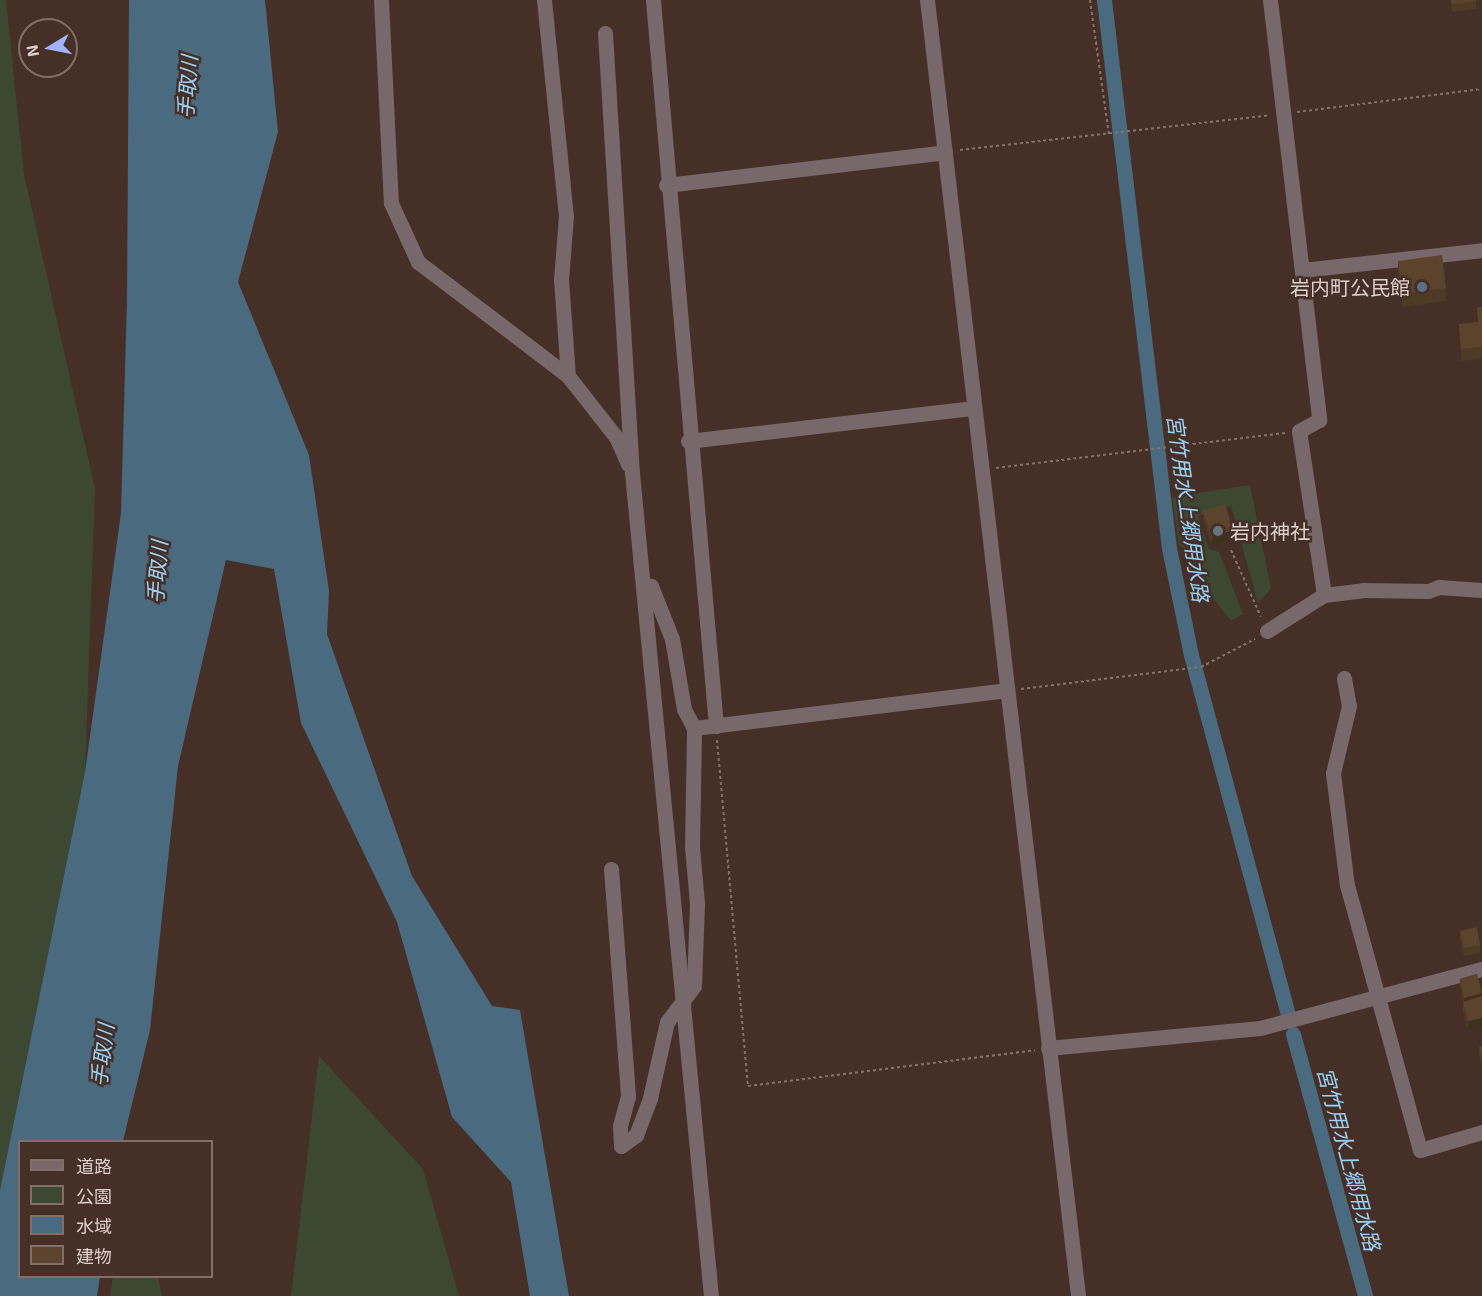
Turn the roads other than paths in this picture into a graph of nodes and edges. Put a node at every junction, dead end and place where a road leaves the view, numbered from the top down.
1 (381, 0) edge
2 (544, 0) edge
3 (653, 0) edge
4 (927, 0) edge
5 (1270, 0) edge
6 (605, 33) dead end
7 (945, 152) junction
8 (666, 185) junction
9 (1482, 250) edge
10 (1302, 270) junction
11 (568, 376) junction
12 (974, 408) junction
13 (688, 441) junction
14 (632, 473) junction
15 (643, 585) junction
16 (1482, 590) edge
17 (1324, 595) junction
18 (1267, 631) road end
19 (1344, 678) dead end
20 (1006, 690) junction
21 (716, 726) junction
22 (694, 728) junction
23 (611, 869) dead end
24 (1482, 969) edge
25 (1376, 996) junction
26 (683, 1001) junction
27 (1048, 1048) junction
28 (1482, 1132) edge
29 (711, 1296) edge
30 (1078, 1296) edge

1 - 11 street
2 - 11 street
3 - 8 street
4 - 7 street
5 - 10 street
6 - 14 street
7 - 8 street
7 - 12 street
8 - 13 street
9 - 10 street
10 - 17 street
11 - 14 street
12 - 13 street
12 - 20 street
13 - 21 street
14 - 15 street
15 - 22 street
15 - 26 street
16 - 17 street
17 - 18 street
19 - 25 street
20 - 21 street
20 - 27 street
21 - 22 street
22 - 26 street
23 - 26 street
24 - 25 street
25 - 27 street
25 - 28 street
26 - 29 street
27 - 30 street

